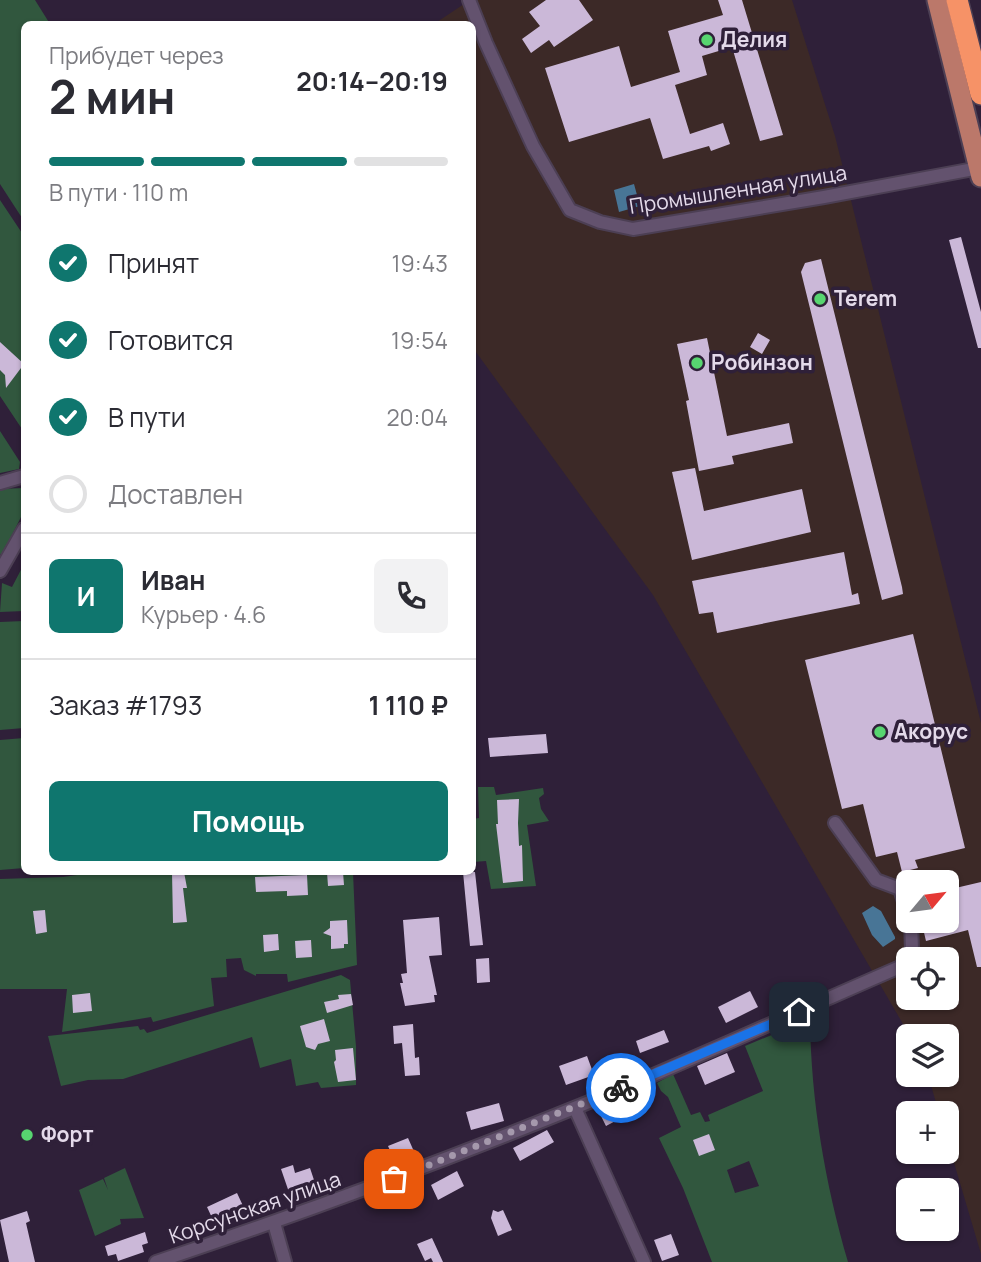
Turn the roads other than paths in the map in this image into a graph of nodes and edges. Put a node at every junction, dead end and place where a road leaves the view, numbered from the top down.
1 (469, 0) edge
2 (937, 0) edge
3 (957, 0) edge
4 (981, 94) edge
5 (980, 172) edge
6 (21, 476) edge
7 (0, 483) edge
8 (21, 534) edge
9 (0, 571) edge
10 (835, 823) dead end
11 (896, 888) edge
12 (911, 933) edge
13 (575, 1108) junction
14 (274, 1223) junction
15 (156, 1262) edge
16 (285, 1262) edge
17 (644, 1262) edge

1 - 5 street, Промышленная улица
2 - 5 main road
3 - 4 highway
6 - 7 street
8 - 9 street
10 - 11 street
12 - 13 street, Корсунская улица
13 - 14 street, Корсунская улица
13 - 17 street
14 - 15 street, Корсунская улица
14 - 16 street

